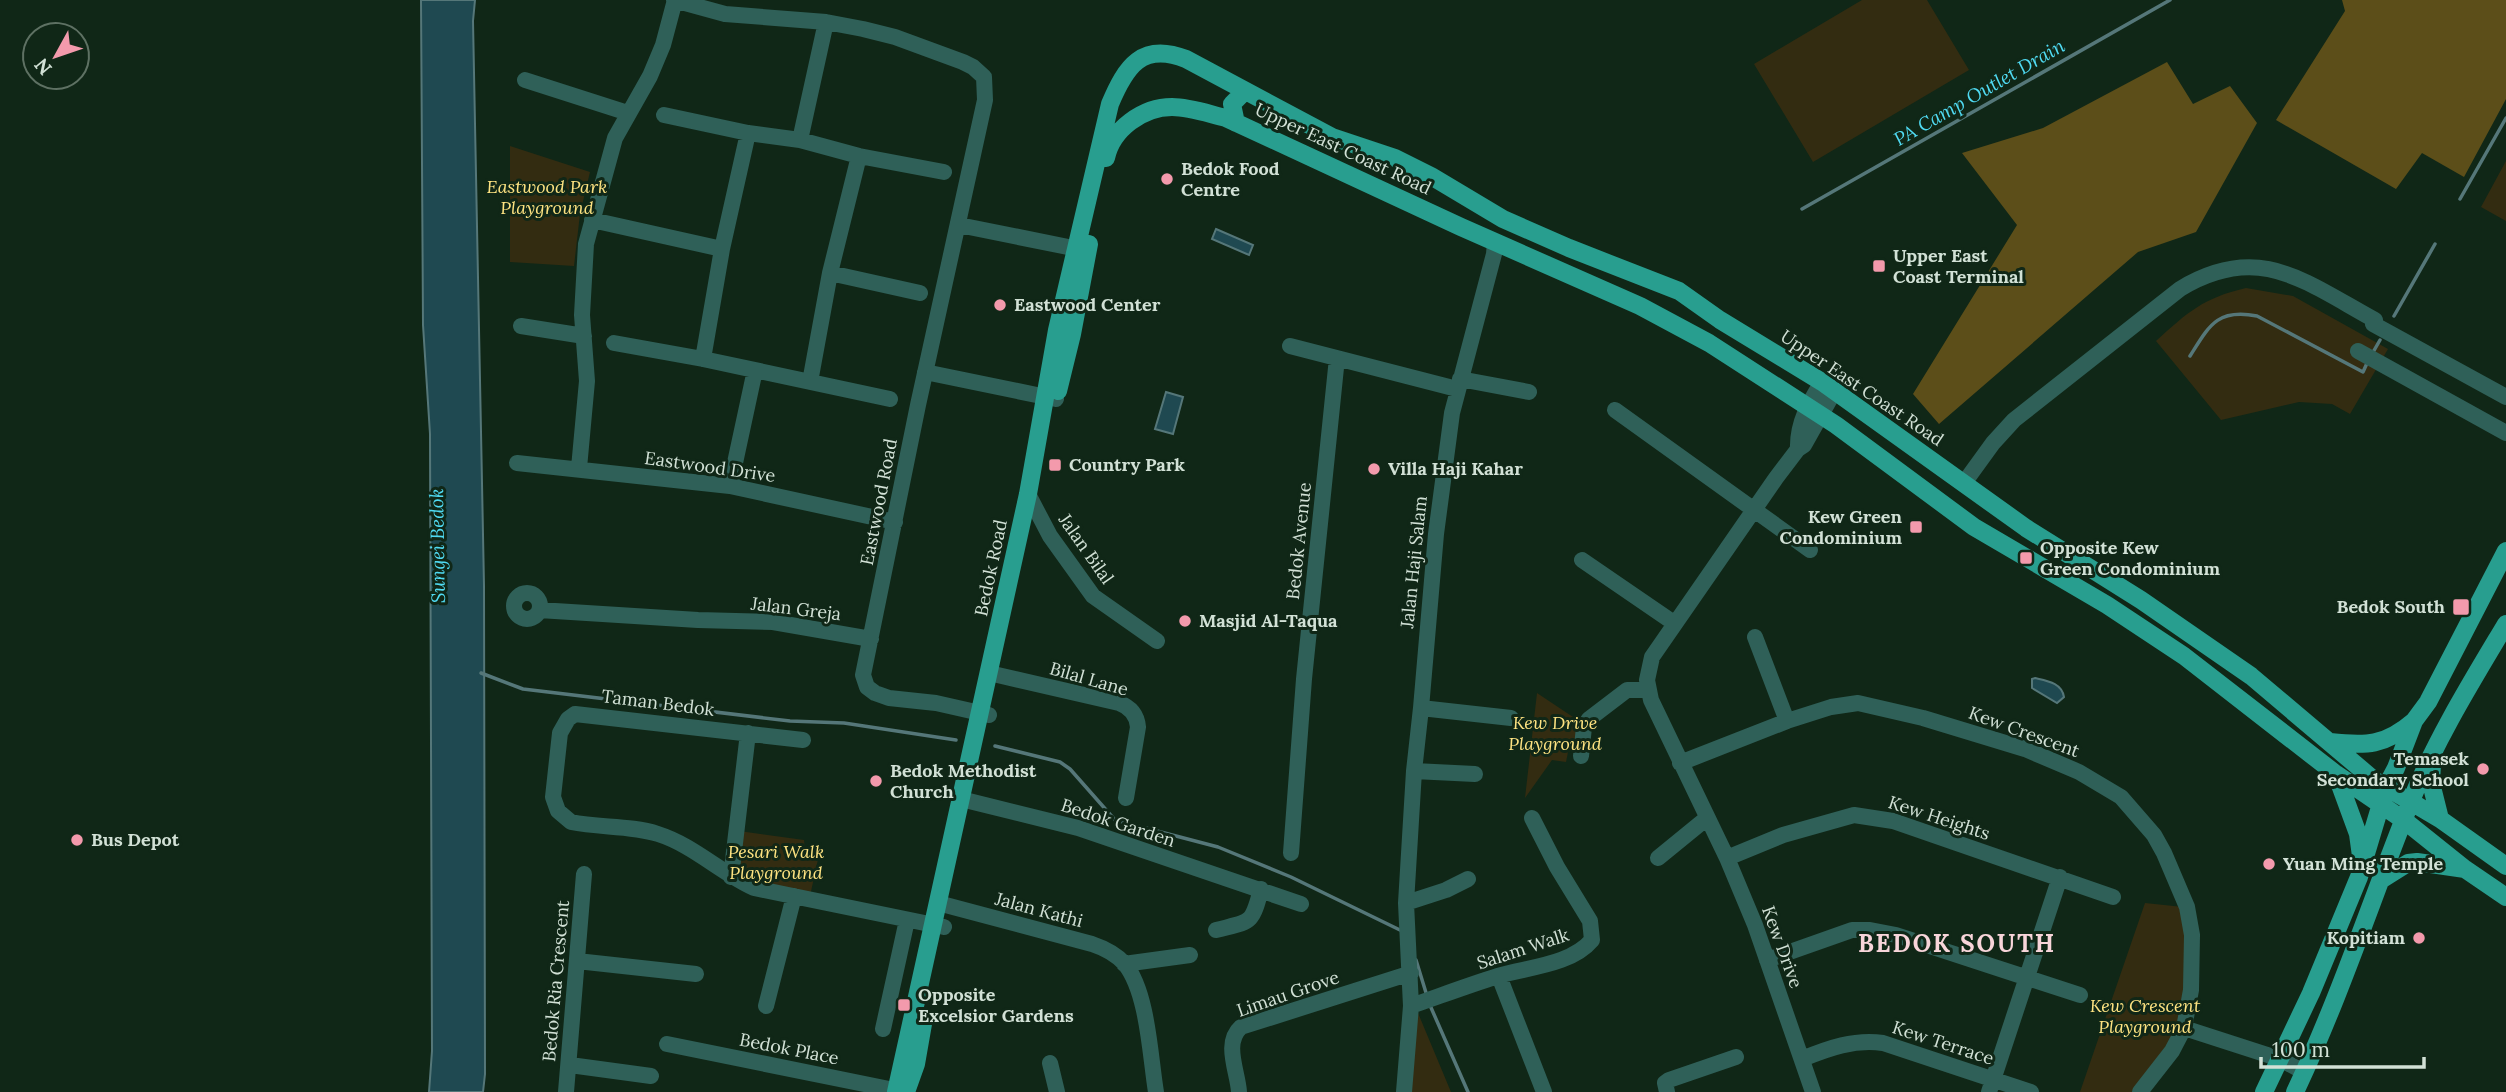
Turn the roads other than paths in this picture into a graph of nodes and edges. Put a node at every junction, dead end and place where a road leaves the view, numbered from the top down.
1 (674, 0) edge
2 (826, 22) junction
3 (1138, 60) joint
4 (525, 79) dead end
5 (1245, 90) junction
6 (628, 113) junction
7 (664, 116) dead end
8 (1138, 117) joint
9 (1236, 123) junction
10 (748, 133) junction
11 (800, 141) junction
12 (859, 156) junction
13 (944, 172) dead end
14 (592, 220) junction
15 (960, 220) junction
16 (1495, 242) junction
17 (1083, 245) junction
18 (722, 249) junction
19 (830, 273) junction
20 (920, 293) dead end
21 (522, 326) dead end
22 (584, 335) junction
23 (614, 343) dead end
24 (1290, 346) dead end
25 (2358, 351) dead end
26 (1337, 358) junction
27 (703, 359) junction
28 (755, 370) junction
29 (925, 372) junction
30 (810, 382) junction
31 (1458, 384) junction
32 (1828, 386) junction
33 (1530, 392) dead end
34 (2506, 397) edge
35 (1051, 398) junction
36 (890, 399) dead end
37 (1615, 410) dead end
38 (1814, 411) junction
39 (2506, 433) edge
40 (517, 463) dead end
41 (579, 468) junction
42 (1964, 484) junction
43 (730, 486) junction
44 (1032, 500) junction
45 (1754, 510) junction
46 (895, 522) junction
47 (1810, 550) dead end
48 (2506, 551) edge
49 (1582, 560) dead end
50 (539, 610) dead end
51 (1674, 623) junction
52 (2506, 624) edge
53 (1755, 638) dead end
54 (871, 639) junction
55 (1157, 641) dead end
56 (994, 674) junction
57 (1648, 690) junction
58 (1421, 708) junction
59 (984, 714) junction
60 (1511, 718) dead end
61 (1787, 720) junction
62 (2414, 721) junction
63 (748, 733) junction
64 (803, 740) dead end
65 (2330, 742) junction
66 (2432, 755) junction
67 (1581, 756) dead end
68 (1680, 764) junction
69 (1414, 771) junction
70 (1475, 774) dead end
71 (2336, 774) junction
72 (2383, 796) junction
73 (1126, 798) dead end
74 (965, 800) junction
75 (2411, 802) junction
76 (1532, 818) dead end
77 (1707, 818) junction
78 (2440, 818) junction
79 (2405, 821) junction
80 (1291, 853) dead end
81 (1658, 858) dead end
82 (1727, 858) junction
83 (2506, 866) edge
84 (2465, 869) junction
85 (584, 874) dead end
86 (731, 877) junction
87 (2060, 877) junction
88 (2359, 877) junction
89 (1468, 878) dead end
90 (2381, 880) junction
91 (1261, 889) junction
92 (794, 895) junction
93 (2113, 897) dead end
94 (2506, 898) edge
95 (1406, 903) junction
96 (943, 904) junction
97 (1301, 904) dead end
98 (908, 920) junction
99 (939, 926) junction
100 (1216, 930) dead end
101 (1190, 955) dead end
102 (1767, 960) junction
103 (578, 961) junction
104 (1124, 964) junction
105 (1411, 974) junction
106 (696, 975) dead end
107 (1499, 976) junction
108 (2025, 978) junction
109 (2080, 995) dead end
110 (766, 1006) dead end
111 (1411, 1006) junction
112 (883, 1028) dead end
113 (2184, 1028) junction
114 (667, 1044) dead end
115 (1736, 1057) dead end
116 (1802, 1059) junction
117 (2280, 1059) junction
118 (1050, 1063) dead end
119 (569, 1065) junction
120 (2304, 1072) junction
121 (651, 1076) dead end
122 (1991, 1085) edge
123 (566, 1092) edge
124 (901, 1092) edge
125 (1057, 1092) edge
126 (1156, 1092) edge
127 (1239, 1092) edge
128 (1404, 1092) edge
129 (1545, 1092) edge
130 (1667, 1092) edge
131 (1813, 1092) edge
132 (2031, 1092) edge
133 (2140, 1092) edge
134 (2264, 1092) edge
135 (2295, 1092) edge

1 - 2 street, Eastwood Road
1 - 6 street
2 - 11 street
2 - 15 street, Eastwood Road
3 - 5 main road, Upper East Coast Road
3 - 17 main road, Bedok Road
4 - 6 street
5 - 9 main road
5 - 32 main road, Upper East Coast Road
6 - 14 street
7 - 10 street
8 - 9 main road, Upper East Coast Road
8 - 17 main road, Bedok Road
9 - 16 main road, Upper East Coast Road
10 - 11 street
10 - 18 street
11 - 12 street
12 - 13 street
12 - 19 street
14 - 18 street
14 - 22 street
15 - 17 street
15 - 29 street, Eastwood Road
16 - 31 street, Jalan Haji Salam
16 - 38 main road, Upper East Coast Road
17 - 35 main road, Bedok Road
18 - 27 street
19 - 20 street
19 - 30 street
21 - 22 street
22 - 41 street
23 - 27 street
24 - 26 street
25 - 39 street
26 - 31 street
26 - 80 street, Bedok Avenue
27 - 28 street
28 - 30 street
28 - 43 street
29 - 35 street
29 - 46 street, Eastwood Road
30 - 36 street
31 - 33 street
31 - 58 street, Jalan Haji Salam
32 - 38 street
32 - 42 main road, Upper East Coast Road
34 - 42 street
35 - 44 main road, Bedok Road
37 - 45 street
38 - 45 street
38 - 71 main road, Upper East Coast Road
40 - 41 street, Eastwood Drive
41 - 43 street, Eastwood Drive
42 - 65 main road, Upper East Coast Road
43 - 46 street, Eastwood Drive
44 - 55 street, Jalan Bilal
44 - 56 main road, Bedok Road
45 - 47 street
45 - 51 street
46 - 54 street, Eastwood Road
48 - 62 main road
49 - 51 street
50 - 54 street, Jalan Greja
51 - 57 street
52 - 66 main road
53 - 61 street
54 - 59 street
56 - 59 main road, Bedok Road
56 - 73 street, Bilal Lane
57 - 67 street
57 - 68 street, Kew Drive
58 - 60 street
58 - 69 street, Jalan Haji Salam
59 - 74 main road, Bedok Road
61 - 68 street, Kew Crescent
61 - 113 street, Kew Crescent
62 - 65 main road
62 - 72 main road
63 - 64 street, Taman Bedok
63 - 86 street
63 - 86 street, Taman Bedok
65 - 72 main road, Upper East Coast Road
66 - 75 main road
66 - 78 main road
68 - 77 street, Kew Drive
69 - 70 street
69 - 95 street, Jalan Haji Salam
71 - 72 main road, Upper East Coast Road
71 - 88 main road
72 - 75 main road, Upper East Coast Road
72 - 79 main road, Upper East Coast Road
72 - 88 main road
74 - 91 street, Bedok Garden
74 - 96 main road, Bedok Road
75 - 78 main road, Upper East Coast Road
75 - 79 main road
76 - 107 street, Salam Walk
77 - 81 street
77 - 82 street, Kew Drive
78 - 83 main road, Upper East Coast Road
79 - 84 main road, Upper East Coast Road
79 - 90 main road
82 - 87 street, Kew Heights
82 - 102 street, Kew Drive
84 - 90 main road
84 - 94 main road, Upper East Coast Road
85 - 103 street, Bedok Ria Crescent
86 - 92 street, Taman Bedok
87 - 93 street, Kew Heights
87 - 108 street
88 - 117 main road
89 - 95 street
90 - 120 main road
91 - 97 street, Bedok Garden
91 - 100 street
92 - 98 street, Taman Bedok
92 - 110 street
95 - 105 street, Jalan Haji Salam
96 - 99 main road, Bedok Road
96 - 104 street, Jalan Kathi
98 - 99 street, Taman Bedok
98 - 112 street
99 - 124 main road, Bedok Road
101 - 104 street
102 - 108 street
102 - 116 street, Kew Drive
103 - 106 street
103 - 119 street, Bedok Ria Crescent
104 - 126 street
105 - 111 street, Jalan Haji Salam
105 - 127 street, Limau Grove
107 - 111 street, Salam Walk
107 - 129 street
108 - 109 street
108 - 122 street
111 - 128 street, Jalan Haji Salam
113 - 117 street
113 - 133 street, Kew Crescent
114 - 124 street, Bedok Place
115 - 130 street
116 - 122 street, Kew Terrace
116 - 131 street, Kew Drive
117 - 120 street
117 - 134 main road
118 - 125 street
119 - 121 street
119 - 123 street, Bedok Ria Crescent
120 - 135 main road
122 - 132 street, Kew Terrace

